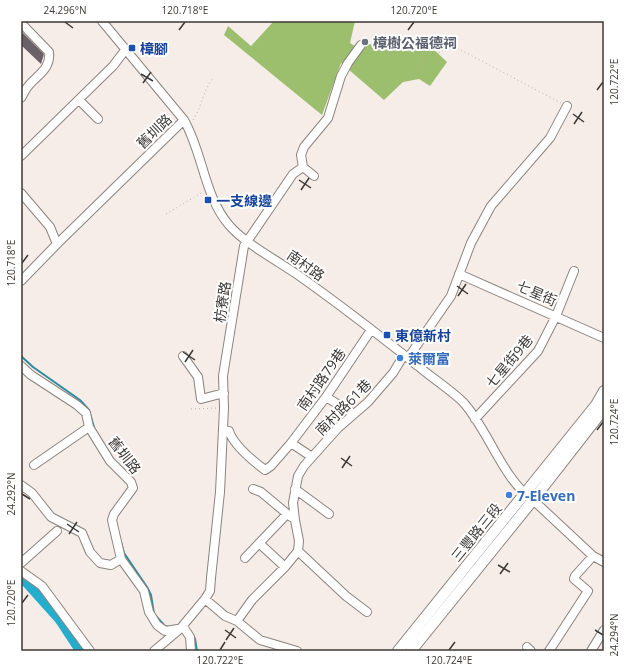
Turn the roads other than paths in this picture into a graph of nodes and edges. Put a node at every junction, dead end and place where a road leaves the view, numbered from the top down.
1 (102, 21) edge
2 (22, 28) edge
3 (361, 45) road end
4 (126, 49) junction
5 (21, 98) edge
6 (79, 100) junction
7 (567, 106) road end
8 (98, 119) dead end
9 (186, 124) junction
10 (21, 156) edge
11 (303, 167) junction
12 (314, 176) dead end
13 (21, 193) edge
14 (247, 241) junction
15 (57, 244) junction
16 (574, 271) dead end
17 (459, 274) junction
18 (21, 281) edge
19 (556, 316) junction
20 (371, 330) junction
21 (604, 338) edge
22 (183, 356) dead end
23 (406, 356) junction
24 (21, 366) edge
25 (604, 391) edge
26 (224, 393) junction
27 (326, 397) junction
28 (604, 409) edge
29 (354, 414) junction
30 (475, 419) junction
31 (89, 427) junction
32 (223, 430) junction
33 (291, 443) junction
34 (312, 457) junction
35 (34, 465) dead end
36 (21, 485) edge
37 (254, 489) dead end
38 (295, 489) junction
39 (529, 497) junction
40 (287, 514) junction
41 (329, 514) dead end
42 (295, 520) junction
43 (57, 531) dead end
44 (259, 543) junction
45 (298, 551) junction
46 (593, 556) junction
47 (245, 558) dead end
48 (121, 559) junction
49 (604, 562) edge
50 (21, 563) edge
51 (285, 567) junction
52 (21, 571) edge
53 (205, 599) junction
54 (367, 612) dead end
55 (237, 622) junction
56 (180, 629) junction
57 (604, 630) edge
58 (90, 651) edge
59 (154, 651) edge
60 (191, 651) edge
61 (297, 651) edge
62 (398, 651) edge
63 (411, 651) edge
64 (549, 651) edge
65 (591, 651) edge

1 - 4 street, 南村路
2 - 5 street
3 - 11 street
4 - 6 street
4 - 9 street, 南村路
6 - 8 street
6 - 10 street
7 - 17 street, 南村路61巷
9 - 14 street, 南村路
9 - 15 street, 舊圳路
11 - 12 street
11 - 14 street, 枋寮路
13 - 15 street
14 - 20 street, 南村路
14 - 26 street, 枋寮路
15 - 18 street, 舊圳路
16 - 19 street, 七星街9巷
17 - 19 street, 七星街
17 - 23 street, 南村路61巷
19 - 21 street, 七星街
19 - 30 street, 七星街9巷
20 - 23 street, 南村路
20 - 27 street, 南村路79巷
22 - 26 street
23 - 29 street, 南村路61巷
23 - 30 street, 南村路
24 - 31 street, 舊圳路
25 - 39 main road, 三豐路三段
26 - 32 street, 枋寮路
27 - 29 street
27 - 33 street, 南村路79巷
28 - 39 main road, 三豐路三段
29 - 34 street, 南村路61巷
30 - 39 street, 南村路
31 - 35 street
31 - 48 street, 舊圳路
32 - 33 street, 南村路79巷
32 - 53 street, 枋寮路
33 - 34 street
34 - 38 street, 南村路61巷
36 - 48 street
37 - 40 street
38 - 41 street
38 - 42 street
39 - 46 street, 南村路
39 - 62 main road, 三豐路三段
39 - 63 main road, 三豐路三段
40 - 42 street
40 - 44 street
42 - 45 street
43 - 50 street
44 - 47 street
44 - 51 street
45 - 51 street
45 - 54 street
46 - 49 street, 南村路
46 - 64 street
48 - 56 street, 舊圳路
51 - 55 street
52 - 58 street
53 - 55 street
53 - 56 street
55 - 61 street
56 - 59 street
56 - 60 street
57 - 65 street

